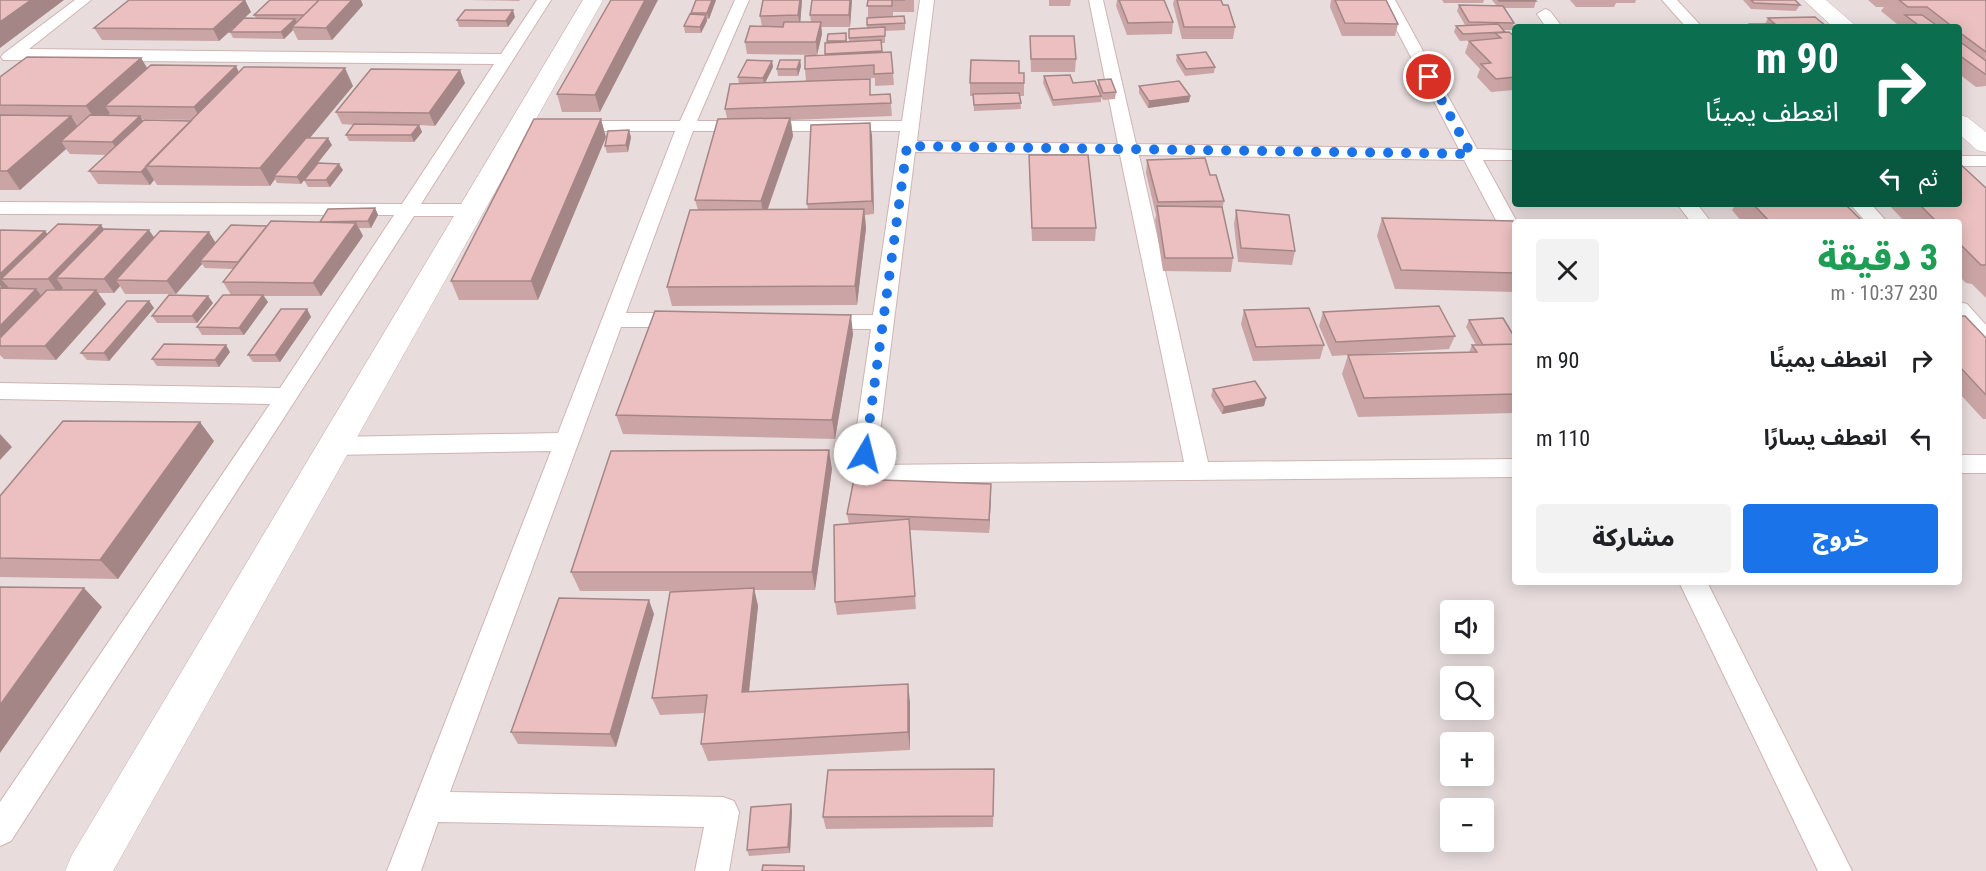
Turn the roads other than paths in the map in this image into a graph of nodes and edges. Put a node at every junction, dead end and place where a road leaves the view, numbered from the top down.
1 (84, 0) edge
2 (544, 0) edge
3 (593, 0) edge
4 (741, 0) edge
5 (927, 0) edge
6 (1096, 0) edge
7 (1388, 0) edge
8 (1669, 0) edge
9 (1814, 0) edge
10 (1691, 24) edge
11 (1842, 24) edge
12 (7, 59) edge
13 (504, 59) junction
14 (1962, 125) edge
15 (539, 126) junction
16 (686, 126) junction
17 (910, 126) junction
18 (1986, 145) edge
19 (907, 146) junction
20 (1128, 149) junction
21 (1471, 154) junction
22 (1512, 155) edge
23 (1962, 161) edge
24 (1986, 161) edge
25 (1689, 207) edge
26 (1863, 207) edge
27 (0, 208) edge
28 (408, 209) junction
29 (470, 210) junction
30 (1699, 219) edge
31 (1874, 219) edge
32 (1512, 231) edge
33 (1962, 312) edge
34 (613, 320) junction
35 (700, 321) edge
36 (803, 322) edge
37 (883, 322) junction
38 (1986, 338) edge
39 (0, 391) edge
40 (287, 396) junction
41 (568, 441) junction
42 (333, 446) junction
43 (1962, 464) edge
44 (1986, 464) edge
45 (1512, 468) edge
46 (1198, 471) junction
47 (1694, 585) edge
48 (427, 807) junction
49 (4, 817) edge
50 (88, 871) edge
51 (404, 871) edge
52 (712, 871) edge
53 (1835, 871) edge

1 - 12 lane
2 - 13 lane
3 - 15 street
4 - 16 lane
5 - 17 lane
6 - 20 lane
7 - 21 lane
8 - 10 lane
9 - 11 street
12 - 13 lane
13 - 28 lane
14 - 18 street
15 - 16 lane
15 - 29 street
16 - 17 lane
16 - 34 lane
17 - 19 lane
19 - 20 lane
19 - 37 lane
20 - 21 lane
20 - 46 lane
21 - 22 lane
21 - 32 lane
23 - 24 lane
25 - 30 lane
26 - 31 lane
27 - 28 lane
28 - 29 lane
28 - 40 lane
29 - 42 street
33 - 38 lane
34 - 35 lane
34 - 41 lane
36 - 37 lane
37 - 46 lane
39 - 40 lane
40 - 49 lane
41 - 42 lane
41 - 48 lane
42 - 50 street
43 - 44 lane
45 - 46 lane
47 - 53 lane
48 - 51 lane
48 - 52 lane

